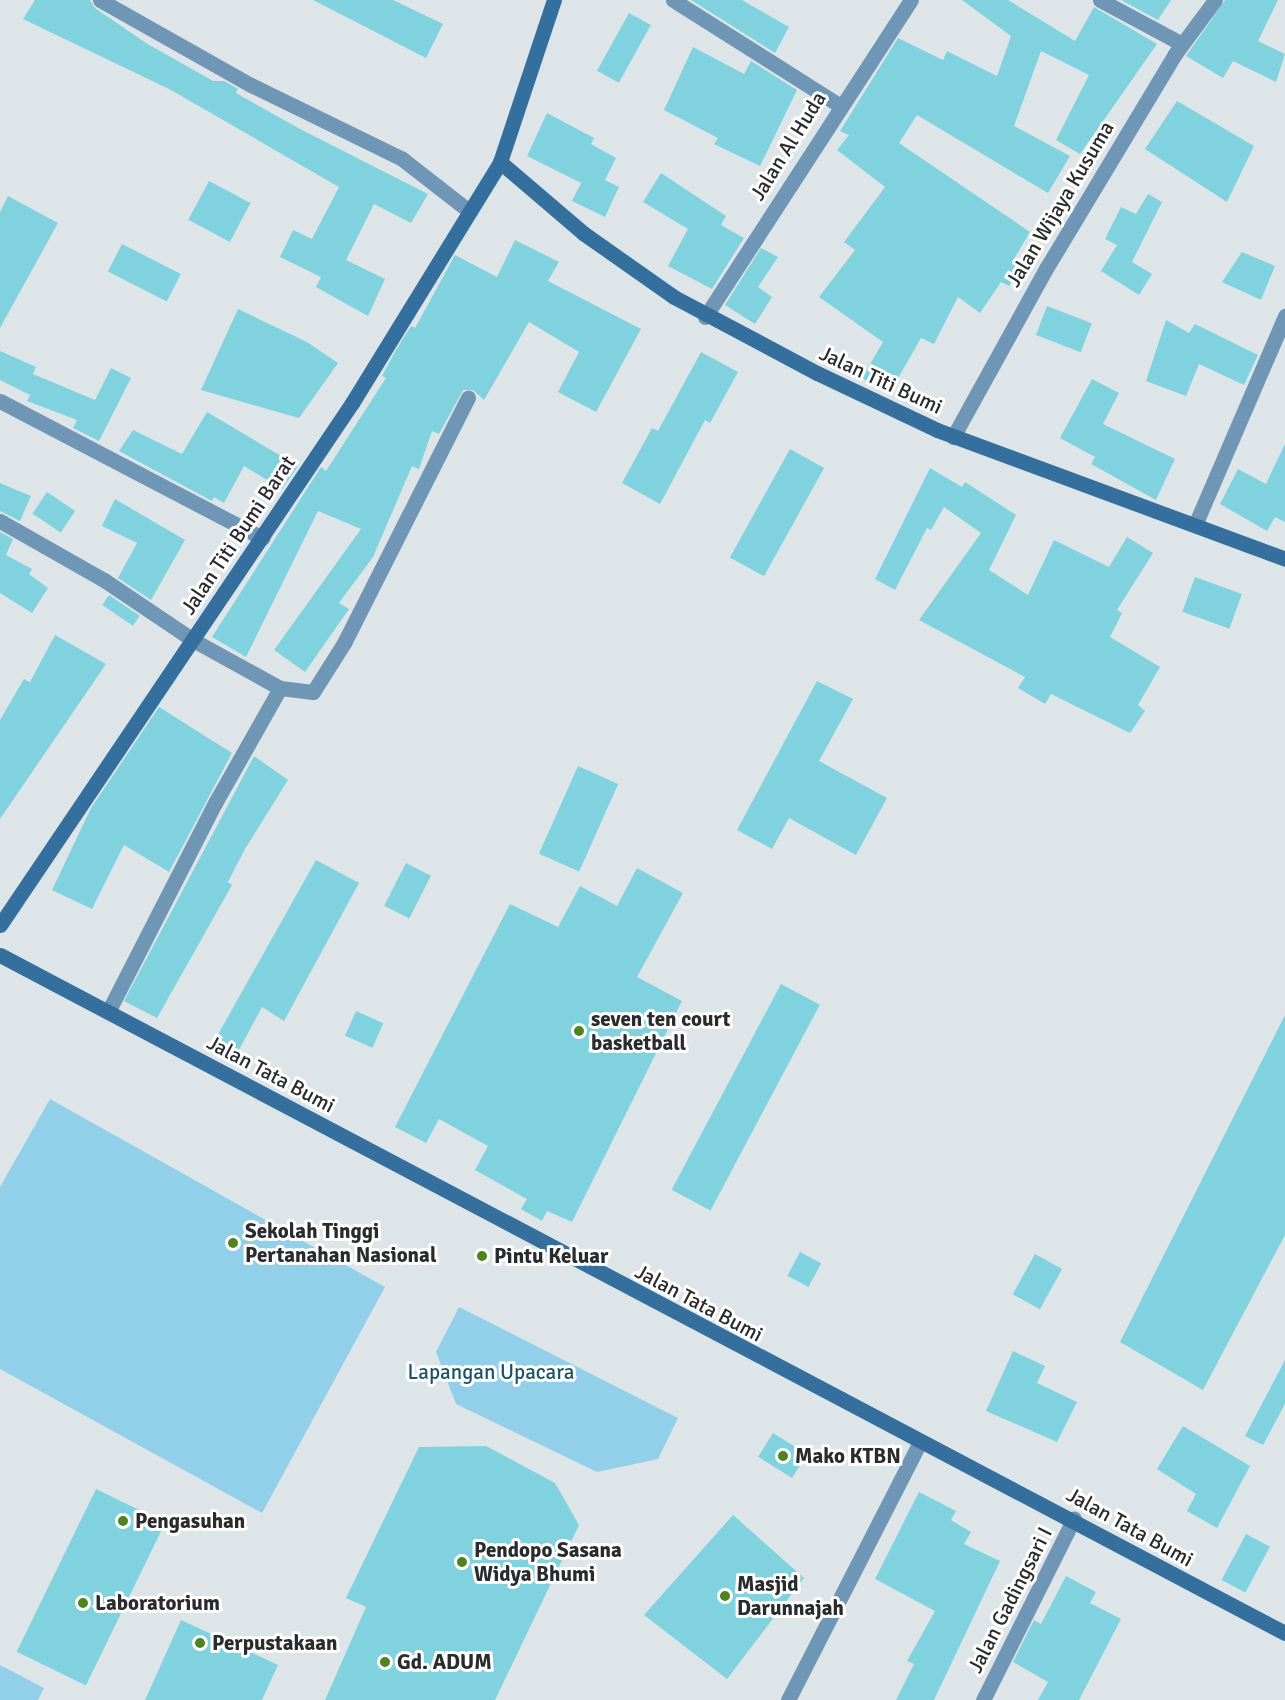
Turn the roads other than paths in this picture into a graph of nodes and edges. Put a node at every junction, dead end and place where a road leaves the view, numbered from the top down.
1 (100, 0) edge
2 (554, 0) edge
3 (673, 0) edge
4 (911, 0) edge
5 (1100, 0) edge
6 (1215, 0) edge
7 (1182, 44) junction
8 (839, 105) junction
9 (500, 162) junction
10 (469, 211) junction
11 (1285, 316) edge
12 (705, 317) junction
13 (468, 398) dead end
14 (0, 401) edge
15 (953, 437) junction
16 (0, 521) edge
17 (1195, 525) junction
18 (262, 538) junction
19 (1285, 559) edge
20 (193, 640) junction
21 (280, 688) junction
22 (0, 925) edge
23 (0, 955) edge
24 (109, 1010) junction
25 (919, 1444) junction
26 (1074, 1518) junction
27 (1285, 1633) edge
28 (788, 1700) edge
29 (983, 1700) edge

1 - 10 street
2 - 9 street, Jalan Titi Bumi Barat
3 - 8 street
4 - 8 street, Jalan Al Huda
5 - 7 street
6 - 7 street, Jalan Wijaya Kusuma
7 - 15 street, Jalan Wijaya Kusuma
8 - 12 street, Jalan Al Huda
9 - 10 street, Jalan Titi Bumi Barat
9 - 12 street, Jalan Titi Bumi
10 - 18 street, Jalan Titi Bumi Barat
11 - 17 street
12 - 15 street, Jalan Titi Bumi
13 - 21 street
14 - 18 street
15 - 17 street, Jalan Titi Bumi
16 - 20 street
17 - 19 street, Jalan Titi Bumi
18 - 20 street, Jalan Titi Bumi Barat
20 - 21 street
20 - 22 street, Jalan Titi Bumi Barat
21 - 24 street
23 - 24 street, Jalan Tata Bumi
24 - 25 street, Jalan Tata Bumi
25 - 26 street, Jalan Tata Bumi
25 - 28 street
26 - 27 street, Jalan Tata Bumi
26 - 29 street, Jalan Gadingsari I

